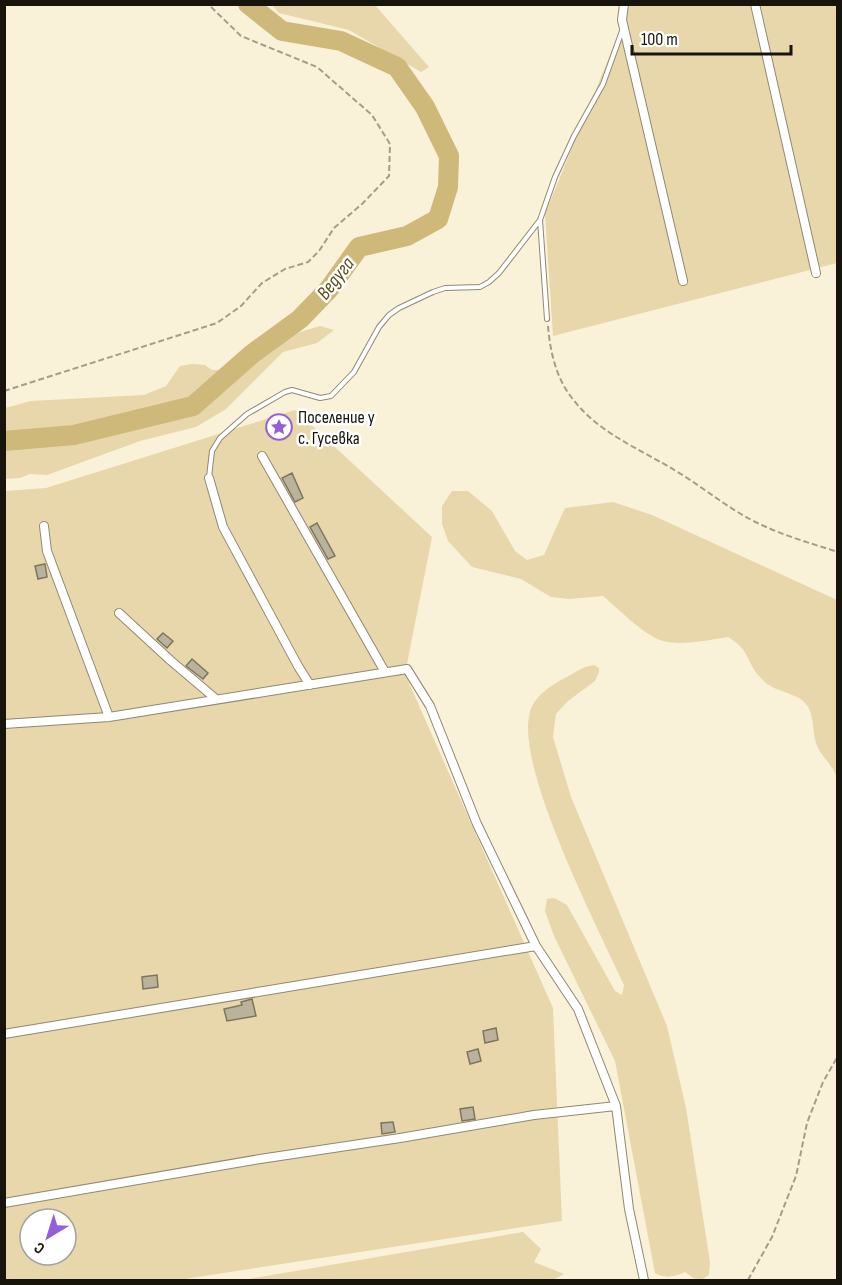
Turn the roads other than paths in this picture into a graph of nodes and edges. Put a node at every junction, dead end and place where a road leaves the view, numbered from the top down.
1 (624, 4) edge
2 (755, 4) edge
3 (623, 28) junction
4 (540, 220) junction
5 (816, 273) dead end
6 (683, 281) dead end
7 (548, 319) road end
8 (262, 456) dead end
9 (209, 478) joint
10 (44, 526) dead end
11 (119, 613) dead end
12 (385, 672) junction
13 (310, 685) junction
14 (216, 699) junction
15 (109, 717) junction
16 (4, 724) edge
17 (536, 946) junction
18 (4, 1034) edge
19 (616, 1106) junction
20 (4, 1203) edge
21 (644, 1281) edge

1 - 3 street
2 - 5 street
3 - 4 lane
3 - 6 street
4 - 7 lane
4 - 9 lane
8 - 12 street
9 - 13 street
10 - 15 street
11 - 14 street
12 - 13 street
12 - 17 street
13 - 14 street
14 - 15 street
15 - 16 street
17 - 18 street
17 - 19 street
19 - 20 street
19 - 21 street

